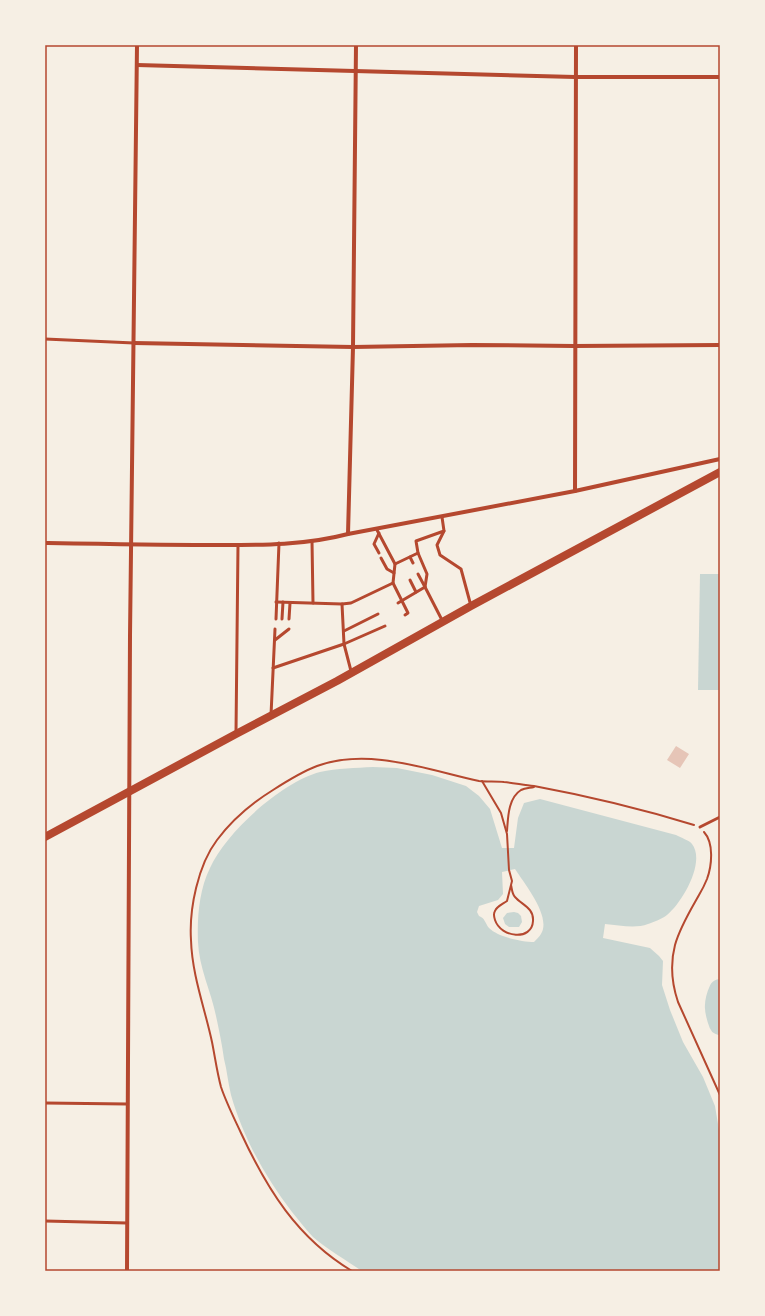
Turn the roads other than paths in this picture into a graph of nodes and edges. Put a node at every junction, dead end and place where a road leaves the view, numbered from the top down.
1 (138, 45) edge
2 (356, 45) edge
3 (576, 45) edge
4 (137, 65) junction
5 (356, 70) junction
6 (575, 77) junction
7 (720, 77) edge
8 (45, 339) edge
9 (134, 343) junction
10 (720, 345) edge
11 (574, 346) junction
12 (354, 347) junction
13 (720, 459) edge
14 (720, 472) edge
15 (575, 491) junction
16 (442, 517) junction
17 (444, 531) junction
18 (378, 532) junction
19 (348, 534) junction
20 (312, 541) junction
21 (45, 543) edge
22 (279, 543) junction
23 (238, 544) junction
24 (132, 545) junction
25 (379, 553) dead end
26 (418, 553) junction
27 (410, 557) junction
28 (381, 558) dead end
29 (400, 562) junction
30 (413, 563) dead end
31 (395, 564) junction
32 (403, 567) dead end
33 (394, 572) junction
34 (418, 574) dead end
35 (410, 580) dead end
36 (393, 583) junction
37 (425, 587) junction
38 (416, 592) junction
39 (401, 600) junction
40 (276, 602) junction
41 (282, 602) junction
42 (290, 603) junction
43 (313, 603) junction
44 (398, 603) dead end
45 (342, 604) junction
46 (471, 606) junction
47 (378, 614) dead end
48 (404, 615) dead end
49 (276, 619) dead end
50 (282, 619) dead end
51 (289, 620) dead end
52 (443, 622) junction
53 (385, 626) dead end
54 (275, 629) dead end
55 (281, 629) dead end
56 (289, 629) dead end
57 (344, 631) junction
58 (281, 635) junction
59 (275, 640) junction
60 (344, 644) junction
61 (273, 668) junction
62 (352, 672) junction
63 (271, 715) junction
64 (236, 734) junction
65 (129, 792) junction
66 (720, 816) edge
67 (700, 827) road end
68 (45, 837) edge
69 (45, 1103) edge
70 (127, 1104) junction
71 (45, 1221) edge
72 (127, 1223) junction
73 (127, 1271) edge

1 - 4 street
2 - 5 street
3 - 6 street
4 - 5 street
4 - 9 street
5 - 6 street
5 - 12 street
6 - 7 street
6 - 11 street
8 - 9 lane
9 - 12 street
9 - 24 street
10 - 11 street
11 - 12 street
11 - 15 street
12 - 19 street
13 - 15 street
14 - 46 main road
15 - 16 street
16 - 17 lane
16 - 18 street
17 - 26 lane
17 - 46 lane
18 - 19 street
18 - 25 lane
18 - 31 lane
19 - 20 street
20 - 22 street
20 - 43 lane
21 - 24 street
22 - 23 street
22 - 40 lane
23 - 24 street
23 - 64 lane
24 - 65 street
26 - 27 lane
26 - 37 lane
27 - 29 lane
27 - 30 lane
28 - 33 lane
29 - 31 lane
29 - 32 lane
31 - 33 lane
33 - 36 lane
34 - 37 lane
35 - 38 lane
36 - 39 lane
36 - 45 lane
37 - 38 lane
37 - 52 lane
38 - 39 lane
39 - 44 lane
39 - 48 lane
40 - 41 lane
40 - 49 lane
41 - 42 lane
41 - 50 lane
42 - 43 lane
42 - 51 lane
43 - 45 lane
45 - 57 lane
46 - 52 main road
47 - 57 lane
52 - 62 main road
53 - 60 lane
54 - 59 lane
55 - 58 lane
56 - 58 lane
57 - 60 lane
58 - 59 lane
59 - 61 lane
60 - 61 lane
60 - 62 lane
61 - 63 lane
62 - 63 main road
63 - 64 main road
64 - 65 main road
65 - 68 main road
65 - 70 street
66 - 67 lane
69 - 70 lane
70 - 72 street
71 - 72 lane
72 - 73 street

